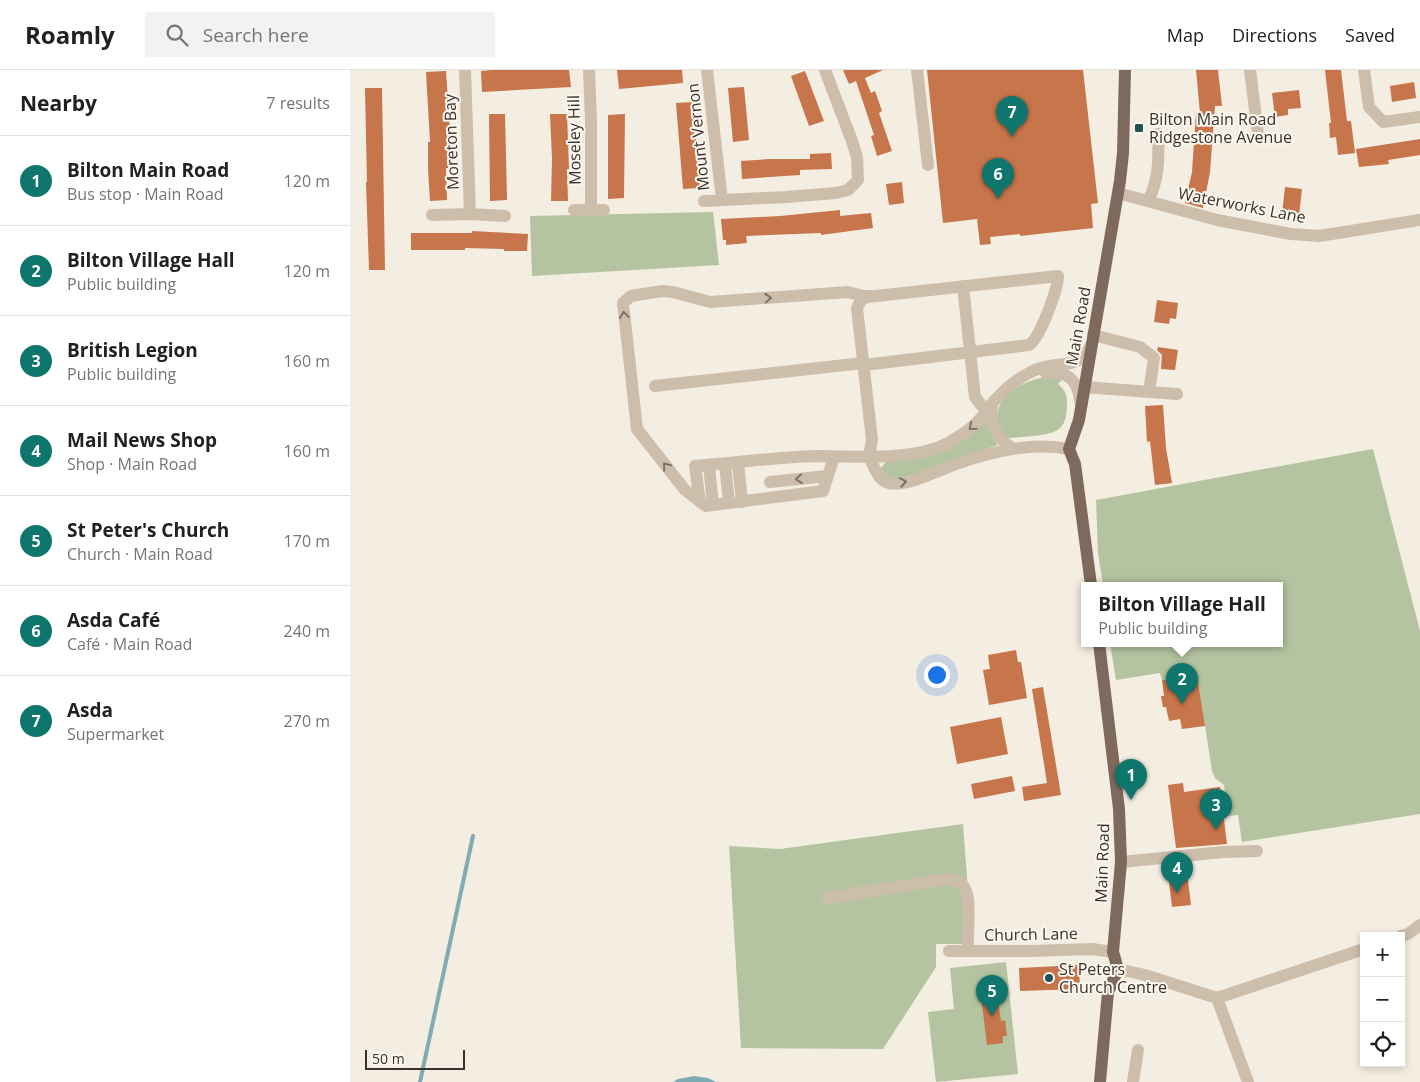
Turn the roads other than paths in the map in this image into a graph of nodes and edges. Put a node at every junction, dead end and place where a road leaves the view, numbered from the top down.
1 (465, 70) edge
2 (589, 70) edge
3 (707, 70) edge
4 (825, 70) edge
5 (917, 70) edge
6 (1125, 70) edge
7 (1250, 70) edge
8 (1364, 70) edge
9 (1420, 117) edge
10 (1158, 134) dead end
11 (1258, 134) dead end
12 (928, 165) dead end
13 (1118, 193) junction
14 (722, 200) junction
15 (704, 201) dead end
16 (1148, 201) junction
17 (574, 210) dead end
18 (470, 214) junction
19 (432, 215) dead end
20 (505, 216) dead end
21 (1420, 220) edge
22 (962, 286) junction
23 (875, 296) junction
24 (1093, 339) junction
25 (970, 353) junction
26 (864, 364) junction
27 (1017, 380) junction
28 (655, 386) dead end
29 (1084, 387) junction
30 (1149, 392) junction
31 (1177, 394) dead end
32 (989, 407) junction
33 (1081, 409) junction
34 (1012, 448) junction
35 (1069, 449) junction
36 (834, 456) junction
37 (869, 457) junction
38 (768, 460) junction
39 (731, 463) junction
40 (827, 476) junction
41 (770, 482) junction
42 (772, 498) junction
43 (736, 502) junction
44 (706, 504) junction
45 (1091, 582) edge
46 (1099, 647) edge
47 (1257, 851) dead end
48 (1121, 862) junction
49 (828, 898) dead end
50 (1420, 925) edge
51 (1405, 935) edge
52 (1360, 950) edge
53 (950, 951) dead end
54 (968, 951) junction
55 (1113, 952) junction
56 (1118, 970) junction
57 (1217, 998) junction
58 (1138, 1050) dead end
59 (1100, 1082) edge
60 (1133, 1082) edge
61 (1248, 1082) edge

1 - 18 street, Moreton Bay
2 - 17 street, Moseley Hill
3 - 14 street, Mount Vernon
4 - 14 street, Mount Vernon
5 - 12 street
6 - 13 main road, Main Road
7 - 11 street
8 - 9 street
10 - 16 street
13 - 16 street, Waterworks Lane
13 - 24 main road, Main Road
14 - 15 street, Mount Vernon
16 - 21 street, Waterworks Lane
18 - 19 street, Moreton Bay
18 - 20 street, Moreton Bay
22 - 23 street
22 - 25 street
22 - 25 street
23 - 26 street
44 -> 23 street
24 - 27 street
24 - 29 main road, Main Road
24 - 30 street
25 - 26 street
25 - 32 street
26 - 28 street
26 - 37 street
27 - 32 street
27 - 33 street
29 - 30 street
29 - 33 main road, Main Road
30 - 31 street
32 - 34 street
32 -> 37 street
33 - 35 main road, Main Road
34 - 35 street
37 -> 34 street
35 - 45 main road
36 - 37 street
36 - 38 street
36 - 40 street
38 - 39 street
38 - 41 street
39 - 43 street
39 - 44 street
40 -> 41 street
40 - 42 street
41 - 42 street
42 - 43 street
43 - 44 street
46 - 48 main road, Main Road
47 - 48 street
48 - 55 main road, Main Road
49 - 54 street
50 - 51 street
52 - 57 street
53 - 54 street, Church Lane
54 - 55 street, Church Lane
55 - 56 main road, Main Road
56 - 57 street
56 - 59 main road
57 - 61 street
58 - 60 street

